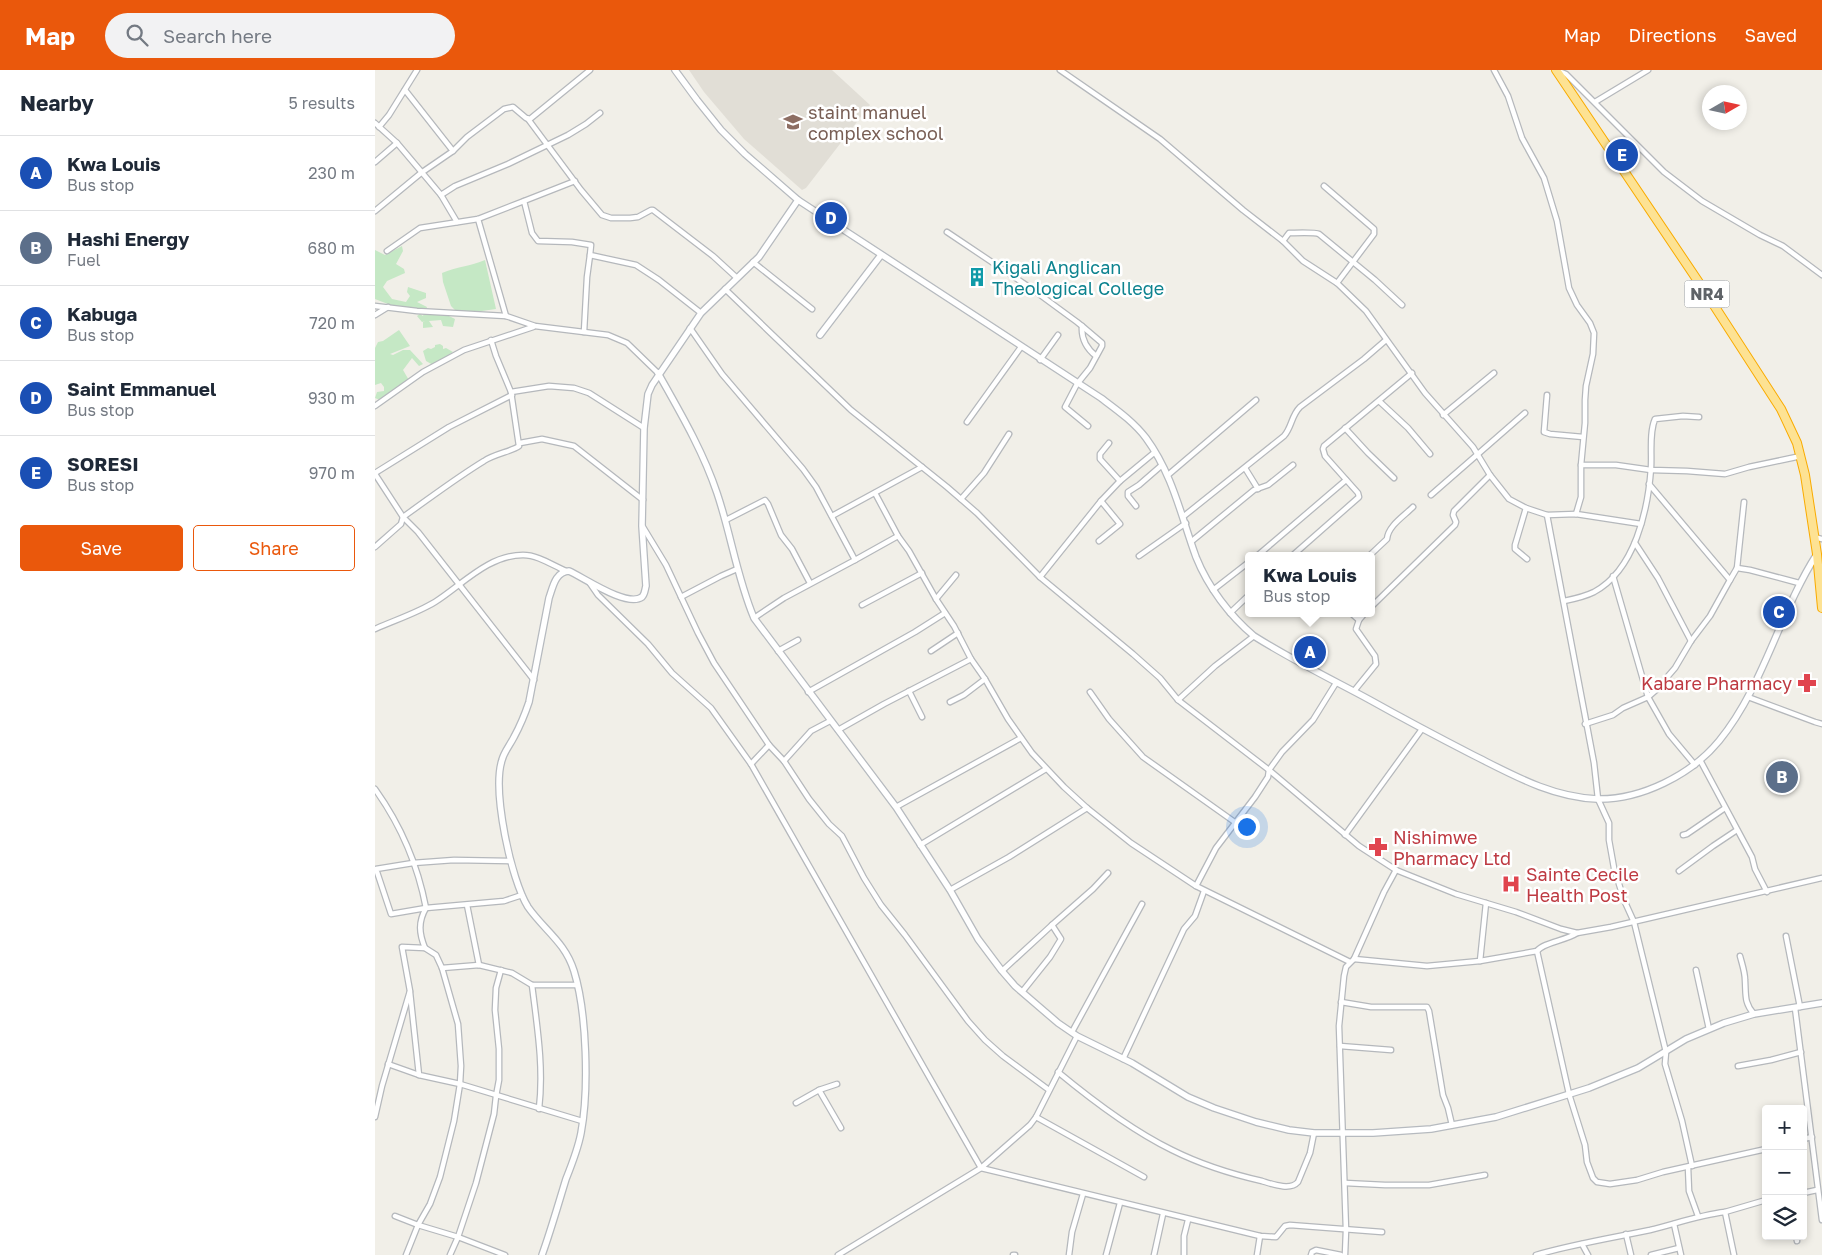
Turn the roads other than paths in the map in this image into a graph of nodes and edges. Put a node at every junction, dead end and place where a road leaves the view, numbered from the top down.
1 (417, 70) edge
2 (590, 70) edge
3 (675, 70) edge
4 (1060, 70) edge
5 (1494, 70) edge
6 (1556, 70) edge
7 (1648, 70) edge
8 (405, 90) junction
9 (1595, 102) junction
10 (600, 113) dead end
11 (528, 119) junction
12 (377, 125) edge
13 (397, 143) junction
14 (547, 144) junction
15 (453, 151) junction
16 (375, 162) edge
17 (421, 172) junction
18 (575, 181) junction
19 (1324, 186) dead end
20 (441, 195) junction
21 (798, 200) junction
22 (524, 201) junction
23 (375, 211) edge
24 (478, 219) junction
25 (457, 222) junction
26 (947, 232) dead end
27 (1283, 241) junction
28 (387, 251) dead end
29 (590, 255) junction
30 (881, 255) junction
31 (753, 262) junction
32 (1354, 263) junction
33 (1822, 275) edge
34 (737, 278) junction
35 (1337, 283) junction
36 (725, 289) junction
37 (1402, 305) dead end
38 (375, 306) edge
39 (389, 307) junction
40 (812, 309) dead end
41 (701, 314) junction
42 (375, 315) edge
43 (506, 316) junction
44 (535, 326) junction
45 (1082, 326) junction
46 (690, 328) junction
47 (584, 332) junction
48 (820, 335) dead end
49 (1058, 335) dead end
50 (491, 340) junction
51 (1386, 340) junction
52 (1021, 347) junction
53 (1095, 356) junction
54 (1040, 360) junction
55 (658, 373) junction
56 (1412, 373) junction
57 (1494, 373) dead end
58 (1077, 384) junction
59 (511, 393) junction
60 (1547, 395) dead end
61 (1256, 400) dead end
62 (1379, 401) junction
63 (375, 406) edge
64 (1525, 413) dead end
65 (1443, 415) junction
66 (1699, 417) dead end
67 (967, 422) dead end
68 (1088, 426) dead end
69 (644, 428) junction
70 (1345, 428) junction
71 (1009, 434) dead end
72 (1583, 437) junction
73 (520, 443) junction
74 (1109, 443) dead end
75 (1155, 452) junction
76 (1431, 454) dead end
77 (1479, 455) junction
78 (1801, 456) junction
79 (1162, 465) junction
80 (1293, 465) dead end
81 (1581, 465) junction
82 (922, 467) junction
83 (1245, 468) junction
84 (1651, 470) junction
85 (375, 473) edge
86 (1168, 475) junction
87 (1490, 475) junction
88 (1394, 478) dead end
89 (1346, 480) junction
90 (1121, 482) junction
91 (1649, 484) junction
92 (1258, 489) junction
93 (875, 493) junction
94 (1431, 495) dead end
95 (961, 499) junction
96 (643, 500) junction
97 (1101, 501) junction
98 (1744, 502) dead end
99 (1136, 506) dead end
100 (1413, 507) dead end
101 (1526, 508) junction
102 (1575, 514) junction
103 (1547, 515) junction
104 (832, 516) junction
105 (1184, 516) junction
106 (403, 517) junction
107 (726, 520) junction
108 (1186, 523) junction
109 (1641, 524) junction
110 (642, 526) junction
111 (898, 536) junction
112 (1818, 538) edge
113 (1099, 541) dead end
114 (1192, 541) junction
115 (1635, 543) junction
116 (375, 546) edge
117 (1262, 552) edge
118 (1297, 552) edge
119 (1373, 552) edge
120 (1817, 554) junction
121 (1139, 556) dead end
122 (1527, 559) dead end
123 (855, 560) junction
124 (1245, 565) edge
125 (1737, 568) junction
126 (737, 569) junction
127 (566, 571) junction
128 (922, 573) junction
129 (956, 575) dead end
130 (1613, 576) junction
131 (1040, 577) junction
132 (1730, 580) junction
133 (589, 582) junction
134 (811, 583) junction
135 (1799, 583) junction
136 (459, 584) junction
137 (1213, 590) junction
138 (681, 597) junction
139 (936, 599) junction
140 (1245, 599) edge
141 (1564, 601) junction
142 (1375, 603) edge
143 (862, 605) dead end
144 (1822, 608) edge
145 (945, 613) junction
146 (1231, 613) junction
147 (1356, 617) edge
148 (1362, 617) edge
149 (754, 618) junction
150 (1359, 620) junction
151 (375, 629) edge
152 (957, 633) junction
153 (1254, 636) junction
154 (798, 640) dead end
155 (1691, 641) junction
156 (778, 651) junction
157 (931, 651) dead end
158 (971, 659) junction
159 (985, 679) junction
160 (534, 680) junction
161 (1336, 682) junction
162 (909, 691) junction
163 (1355, 691) junction
164 (808, 692) junction
165 (1090, 692) dead end
166 (1748, 697) junction
167 (1648, 698) junction
168 (1179, 700) junction
169 (950, 702) dead end
170 (922, 717) dead end
171 (830, 720) junction
172 (1585, 724) junction
173 (1822, 724) edge
174 (1422, 729) junction
175 (838, 730) junction
176 (1021, 738) junction
177 (769, 745) junction
178 (785, 761) junction
179 (1697, 763) junction
180 (751, 764) junction
181 (1046, 769) junction
182 (1269, 770) junction
183 (375, 789) edge
184 (1598, 799) junction
185 (896, 807) junction
186 (1087, 808) junction
187 (1725, 808) junction
188 (1236, 823) junction
189 (1737, 830) junction
190 (1345, 835) junction
191 (1683, 835) dead end
192 (920, 845) junction
193 (510, 861) junction
194 (413, 862) junction
195 (375, 868) edge
196 (1395, 870) junction
197 (1679, 870) dead end
198 (1108, 873) dead end
199 (1822, 878) edge
200 (1196, 886) junction
201 (950, 890) junction
202 (1205, 891) junction
203 (1767, 892) junction
204 (522, 894) junction
205 (1486, 903) junction
206 (1142, 904) dead end
207 (467, 905) junction
208 (426, 908) junction
209 (1634, 922) junction
210 (1052, 925) junction
211 (1577, 933) junction
212 (1786, 936) dead end
213 (425, 948) junction
214 (1537, 951) junction
215 (1740, 956) dead end
216 (1352, 961) junction
217 (1480, 962) junction
218 (479, 965) junction
219 (442, 968) junction
220 (501, 970) junction
221 (1696, 970) dead end
222 (1002, 971) junction
223 (532, 985) junction
224 (577, 985) junction
225 (410, 991) junction
226 (1021, 992) junction
227 (1341, 1002) junction
228 (1822, 1003) edge
229 (1797, 1007) junction
230 (1754, 1014) junction
231 (1709, 1029) junction
232 (1074, 1034) junction
233 (1340, 1046) junction
234 (1391, 1050) dead end
235 (1665, 1052) junction
236 (1801, 1052) junction
237 (1123, 1059) junction
238 (388, 1064) junction
239 (1738, 1066) dead end
240 (1058, 1072) junction
241 (419, 1075) junction
242 (460, 1084) junction
243 (837, 1084) dead end
244 (819, 1090) junction
245 (1049, 1090) junction
246 (1569, 1094) junction
247 (496, 1096) junction
248 (796, 1103) dead end
249 (1806, 1105) edge
250 (539, 1109) junction
251 (1807, 1114) edge
252 (375, 1117) edge
253 (1036, 1117) junction
254 (582, 1121) junction
255 (1451, 1125) junction
256 (841, 1128) dead end
257 (1343, 1132) junction
258 (1314, 1133) junction
259 (1812, 1137) junction
260 (1807, 1138) edge
261 (1762, 1151) edge
262 (1690, 1167) junction
263 (981, 1168) junction
264 (1485, 1175) dead end
265 (1143, 1177) dead end
266 (1345, 1183) junction
267 (1819, 1183) edge
268 (1817, 1190) junction
269 (1807, 1192) edge
270 (1083, 1194) junction
271 (1762, 1201) edge
272 (1120, 1203) junction
273 (1725, 1212) junction
274 (1163, 1214) junction
275 (395, 1216) dead end
276 (1698, 1216) junction
277 (1188, 1220) junction
278 (1822, 1220) edge
279 (1674, 1224) junction
280 (417, 1225) junction
281 (1346, 1230) junction
282 (1382, 1232) dead end
283 (1626, 1234) junction
284 (1260, 1236) junction
285 (458, 1237) junction
286 (1581, 1244) junction
287 (1679, 1248) junction
288 (406, 1255) edge
289 (450, 1255) edge
290 (505, 1255) edge
291 (542, 1255) edge
292 (838, 1255) edge
293 (1069, 1255) edge
294 (1106, 1255) edge
295 (1154, 1255) edge
296 (1184, 1255) edge
297 (1257, 1255) edge
298 (1311, 1255) edge
299 (1343, 1255) edge
300 (1537, 1255) edge
301 (1588, 1255) edge
302 (1631, 1255) edge
303 (1651, 1255) edge
304 (1681, 1255) edge
305 (1734, 1255) edge

1 - 8 street
2 - 11 street
3 - 21 main road
4 - 27 street
5 - 72 street
6 - 9 street
6 - 78 highway, NR4
7 - 9 street
8 - 12 street
8 - 15 street
9 - 33 street
10 - 14 street
11 - 14 street
11 - 15 street
12 - 13 street
13 - 16 street
13 - 17 street
14 - 18 street
14 - 20 street
15 - 17 street
17 - 20 street
17 - 23 street
18 - 22 street
18 - 34 street
19 - 32 street
20 - 25 street
21 - 30 main road
21 - 31 main road
22 - 24 street
22 - 29 street
24 - 25 street
24 - 43 street
25 - 28 street
26 - 45 street
27 - 32 street
27 - 35 street
29 - 41 street
29 - 47 street
30 - 48 main road
30 - 52 main road
31 - 34 main road
31 - 40 street
32 - 35 street
32 - 37 street
34 - 36 main road
35 - 51 street
36 - 41 main road
36 - 82 street
38 - 39 street
39 - 42 street
39 - 43 street
41 - 46 main road
43 - 44 street
44 - 47 street
44 - 50 street
45 - 53 street
45 - 53 street
46 - 55 main road
46 - 104 street
47 - 55 street
49 - 54 street
50 - 59 street
50 - 63 street
51 - 56 street
51 - 83 street
52 - 54 main road
52 - 67 street
53 - 58 street
54 - 58 main road
55 - 69 main road
55 - 107 main road
56 - 62 street
56 - 65 street
57 - 65 street
58 - 68 street
58 - 75 main road
59 - 69 street
59 - 73 street
59 - 85 street
60 - 72 street
61 - 86 street
62 - 70 street
62 - 76 street
64 - 77 street
65 - 77 street
66 - 84 street
69 - 96 main road
70 - 88 street
70 - 89 street
71 - 95 street
72 - 81 street
73 - 96 street
73 - 106 street
74 - 90 street
75 - 79 main road
75 - 90 street
77 - 87 street
77 - 94 street
78 - 84 street
78 - 112 highway, NR4
79 - 86 main road
79 - 99 street
80 - 92 street
81 - 84 street
81 - 102 street
82 - 93 street
82 - 95 street
83 - 92 street
83 - 105 street
84 - 91 street
85 - 106 street
86 - 105 main road
87 - 101 street
87 - 142 street
89 - 117 street
89 - 118 street
90 - 97 street
91 - 109 street
91 - 132 street
92 - 114 street
93 - 104 street
93 - 111 street
95 - 131 street
96 - 110 main road
97 - 113 street
97 - 131 street
98 - 125 street
100 - 119 street
101 - 103 street
101 - 122 street
102 - 103 street
102 - 109 street
103 - 141 street
104 - 123 street
105 - 108 main road
106 - 116 street
106 - 136 street
107 - 126 main road
107 - 134 street
108 - 114 main road
108 - 121 street
109 - 115 street
110 - 133 main road
110 - 138 street
111 - 123 street
111 - 128 street
112 - 120 highway, NR4
114 - 137 main road
115 - 130 street
115 - 155 street
120 - 135 main road
120 - 144 highway, NR4
123 - 134 street
124 - 137 street
125 - 132 street
125 - 135 street
126 - 138 street
126 - 149 main road
127 - 133 main road
127 - 136 street
127 - 160 main road
128 - 139 street
128 - 143 street
129 - 139 street
130 - 141 street
130 - 167 street
131 - 168 street
132 - 155 street
133 - 180 street
134 - 149 street
135 - 166 main road
136 - 151 street
136 - 160 street
137 - 146 main road
138 - 177 street
139 - 145 street
140 - 146 street
141 - 172 street
145 - 152 street
145 - 164 street
146 - 153 main road
147 - 150 street
148 - 150 street
149 - 156 main road
150 - 163 street
152 - 157 street
152 - 158 street
153 - 161 main road
153 - 168 street
154 - 156 street
155 - 167 street
156 - 164 main road
158 - 159 street
158 - 162 street
159 - 169 street
159 - 176 street
160 - 193 main road
161 - 163 main road
161 - 182 street
162 - 170 street
162 - 175 street
163 - 174 main road
164 - 171 main road
165 - 188 street
166 - 173 street
166 - 179 main road
167 - 172 street
167 - 179 street
168 - 182 street
171 - 175 main road
171 - 178 street
172 - 184 street
174 - 184 main road
174 - 190 street
175 - 185 main road
176 - 181 street
176 - 185 street
177 - 178 street
177 - 180 street
178 - 245 street
179 - 184 main road
179 - 187 street
180 - 263 street
181 - 186 street
181 - 192 street
182 - 188 street
182 - 190 street
183 - 194 street
184 - 209 street
185 - 192 main road
186 - 200 street
186 - 201 street
187 - 189 street
187 - 191 street
188 - 200 street
189 - 197 street
189 - 203 street
190 - 196 street
192 - 201 main road
193 - 194 street
193 - 204 main road
194 - 195 street
194 - 208 street
195 - 208 street
196 - 205 street
196 - 216 street
198 - 210 street
199 - 203 street
200 - 202 street
201 - 222 main road
202 - 216 street
202 - 237 street
203 - 209 street
204 - 207 street
204 - 224 main road
205 - 211 street
205 - 217 street
206 - 232 street
207 - 208 street
207 - 218 street
208 - 213 street
209 - 211 street
209 - 235 street
210 - 222 street
210 - 226 street
211 - 214 street
212 - 229 street
213 - 219 street
213 - 225 street
214 - 217 street
214 - 246 street
215 - 230 street
216 - 217 street
216 - 227 street
218 - 219 street
218 - 220 street
219 - 242 street
220 - 223 street
220 - 247 street
221 - 231 street
222 - 226 main road
223 - 224 street
223 - 250 street
224 - 254 main road
225 - 238 street
225 - 241 street
226 - 232 main road
227 - 233 street
227 - 255 street
228 - 229 main road
229 - 230 main road
229 - 236 street
230 - 231 main road
231 - 235 main road
232 - 237 main road
232 - 240 street
233 - 234 street
233 - 257 street
235 - 246 main road
235 - 262 street
236 - 239 street
236 - 249 street
237 - 258 main road
238 - 241 street
238 - 252 street
240 - 245 street
240 - 258 street
241 - 242 street
242 - 247 street
242 - 280 street
243 - 244 street
244 - 248 street
244 - 256 street
245 - 253 street
246 - 255 main road
246 - 262 street
247 - 250 street
247 - 285 street
250 - 254 street
251 - 259 street
253 - 263 street
253 - 265 street
254 - 291 main road
255 - 257 main road
257 - 258 main road
257 - 266 street
259 - 260 street
259 - 267 street
261 - 262 street
262 - 276 street
263 - 270 street
263 - 292 street
264 - 266 street
266 - 281 street
267 - 268 street
268 - 269 street
268 - 278 street
270 - 272 street
270 - 293 street
271 - 273 street
272 - 274 street
272 - 294 street
273 - 276 street
273 - 305 street
274 - 277 street
274 - 295 street
275 - 280 street
276 - 279 street
277 - 284 street
277 - 296 street
279 - 283 street
279 - 287 street
280 - 285 street
280 - 288 street
281 - 282 street
281 - 284 street
281 - 299 street
283 - 286 street
283 - 302 street
284 - 297 street
285 - 289 street
285 - 290 street
286 - 300 street
286 - 301 street
287 - 303 street
287 - 304 street
298 - 299 street

